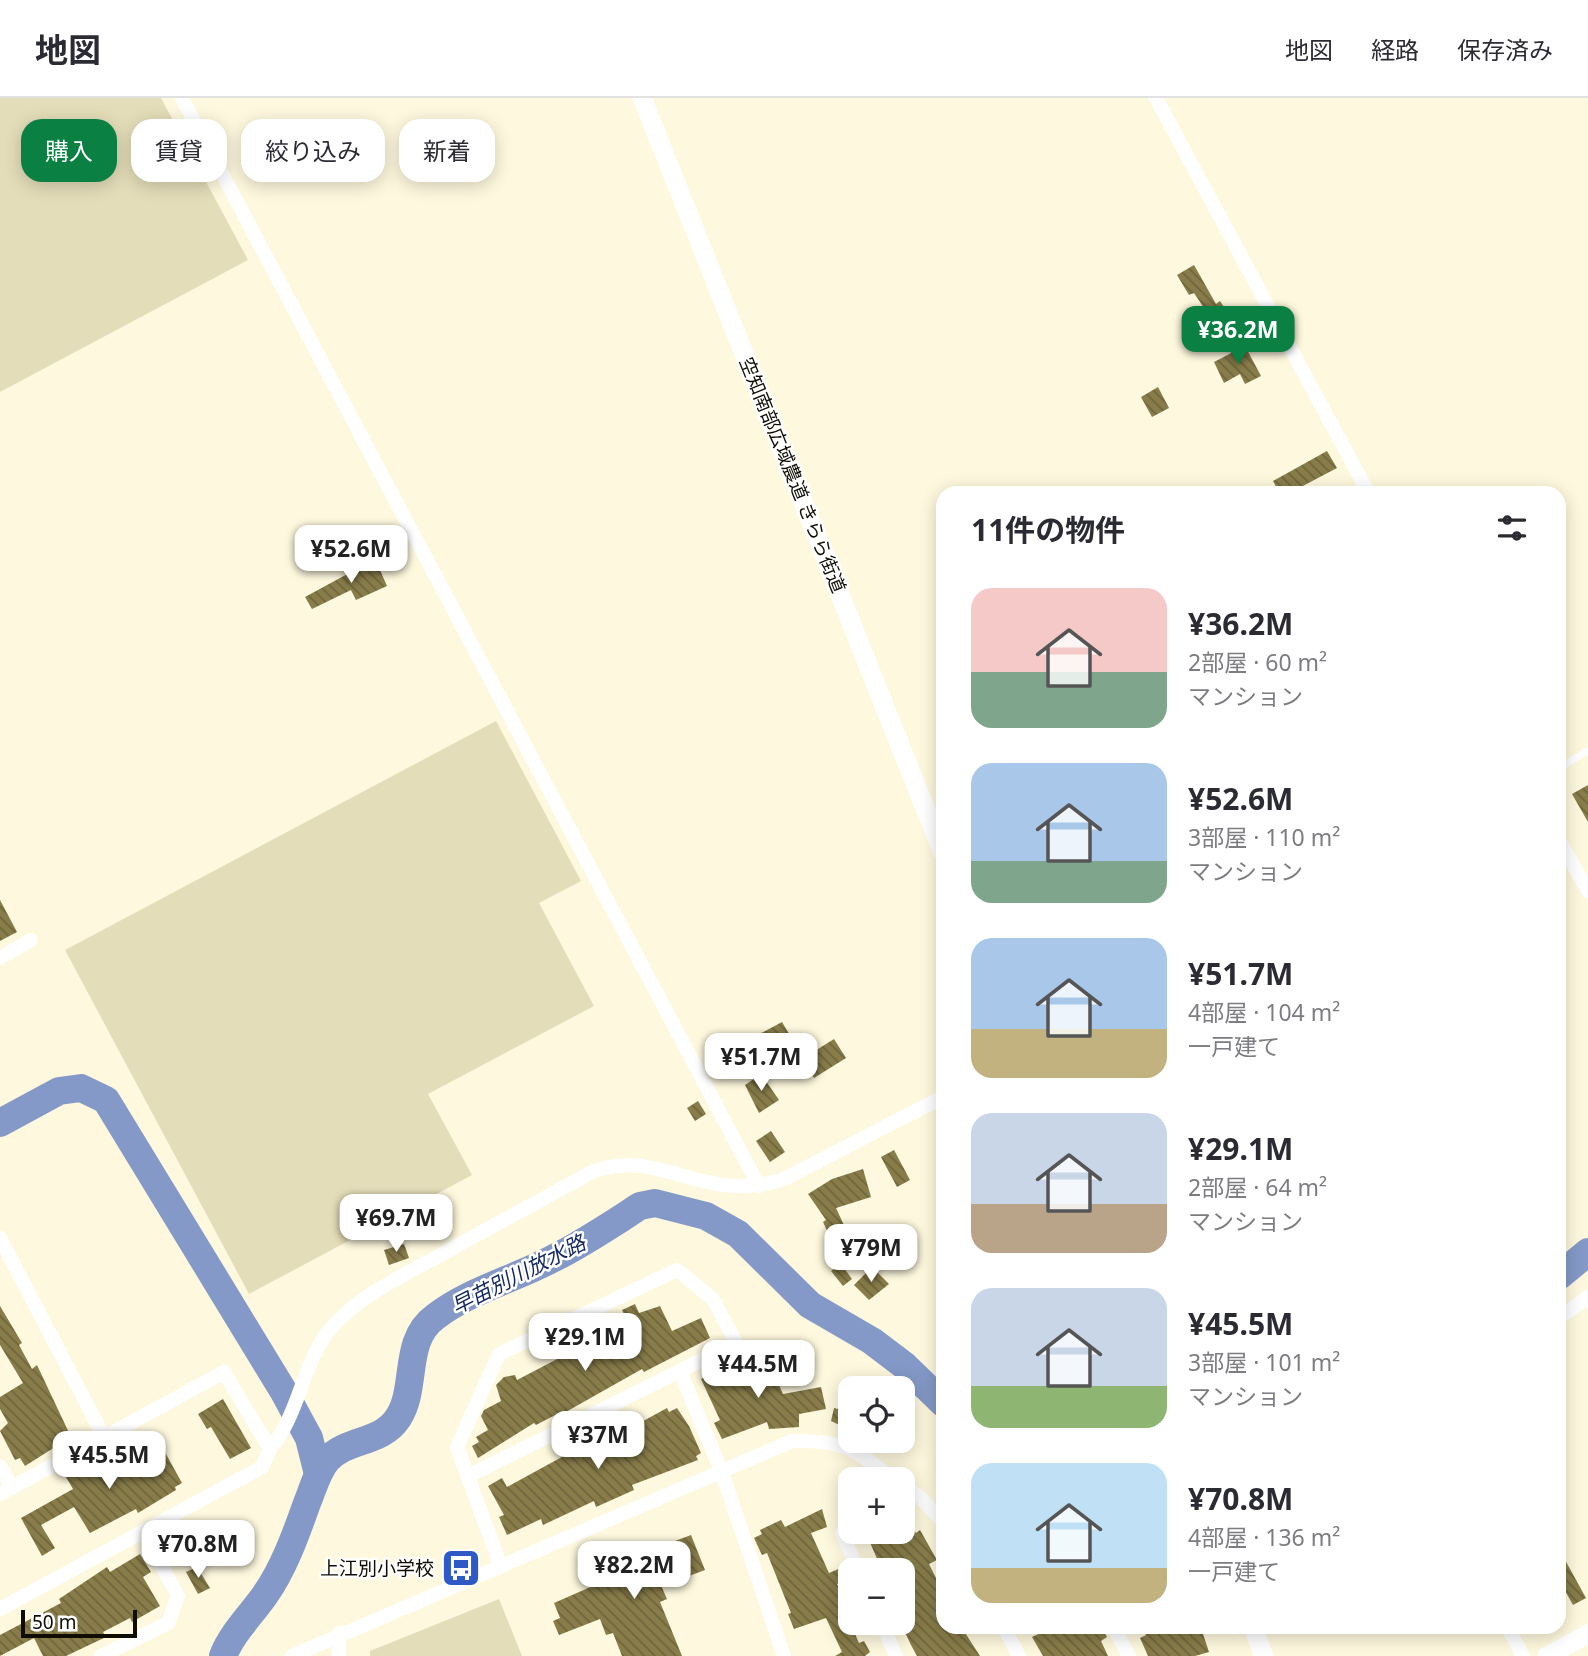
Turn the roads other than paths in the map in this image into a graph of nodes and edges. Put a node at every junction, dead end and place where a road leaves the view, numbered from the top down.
1 (182, 98) edge
2 (642, 98) edge
3 (1156, 98) edge
4 (1365, 486) edge
5 (1588, 751) edge
6 (1566, 764) edge
7 (936, 835) edge
8 (1566, 852) edge
9 (1588, 891) edge
10 (31, 940) dead end
11 (0, 958) edge
12 (936, 1101) edge
13 (759, 1186) junction
14 (0, 1238) edge
15 (1588, 1297) edge
16 (1566, 1313) edge
17 (680, 1372) junction
18 (105, 1439) junction
19 (270, 1449) junction
20 (0, 1466) edge
21 (876, 1467) edge
22 (721, 1470) junction
23 (468, 1476) junction
24 (6, 1491) edge
25 (915, 1493) edge
26 (936, 1514) edge
27 (143, 1532) junction
28 (500, 1564) junction
29 (0, 1609) edge
30 (339, 1633) junction
31 (1006, 1634) edge
32 (1117, 1634) edge
33 (1255, 1634) edge
34 (1511, 1634) edge
35 (1588, 1634) edge
36 (887, 1635) edge
37 (101, 1656) edge
38 (292, 1656) edge
39 (339, 1656) edge
40 (784, 1656) edge
41 (896, 1656) edge
42 (1018, 1656) edge
43 (1129, 1656) edge
44 (1264, 1656) edge
45 (1523, 1656) edge
46 (1547, 1656) edge

1 - 13 street
2 - 7 street, 空知南部広域農道 きらら街道
3 - 4 street
5 - 6 lane
8 - 9 street
10 - 11 street
12 - 13 street
13 - 19 street
14 - 18 street
15 - 16 street
17 - 22 street
17 - 23 street
17 - 23 street
18 - 19 street
18 - 24 street
19 - 27 street
20 - 24 street
21 - 22 street
22 - 28 street
22 - 40 street
23 - 28 street
25 - 26 street
27 - 29 street
27 - 37 street
28 - 30 street
30 - 38 street
30 - 39 street
31 - 42 street
32 - 43 street
33 - 44 street
34 - 45 street
35 - 46 street
36 - 41 street

